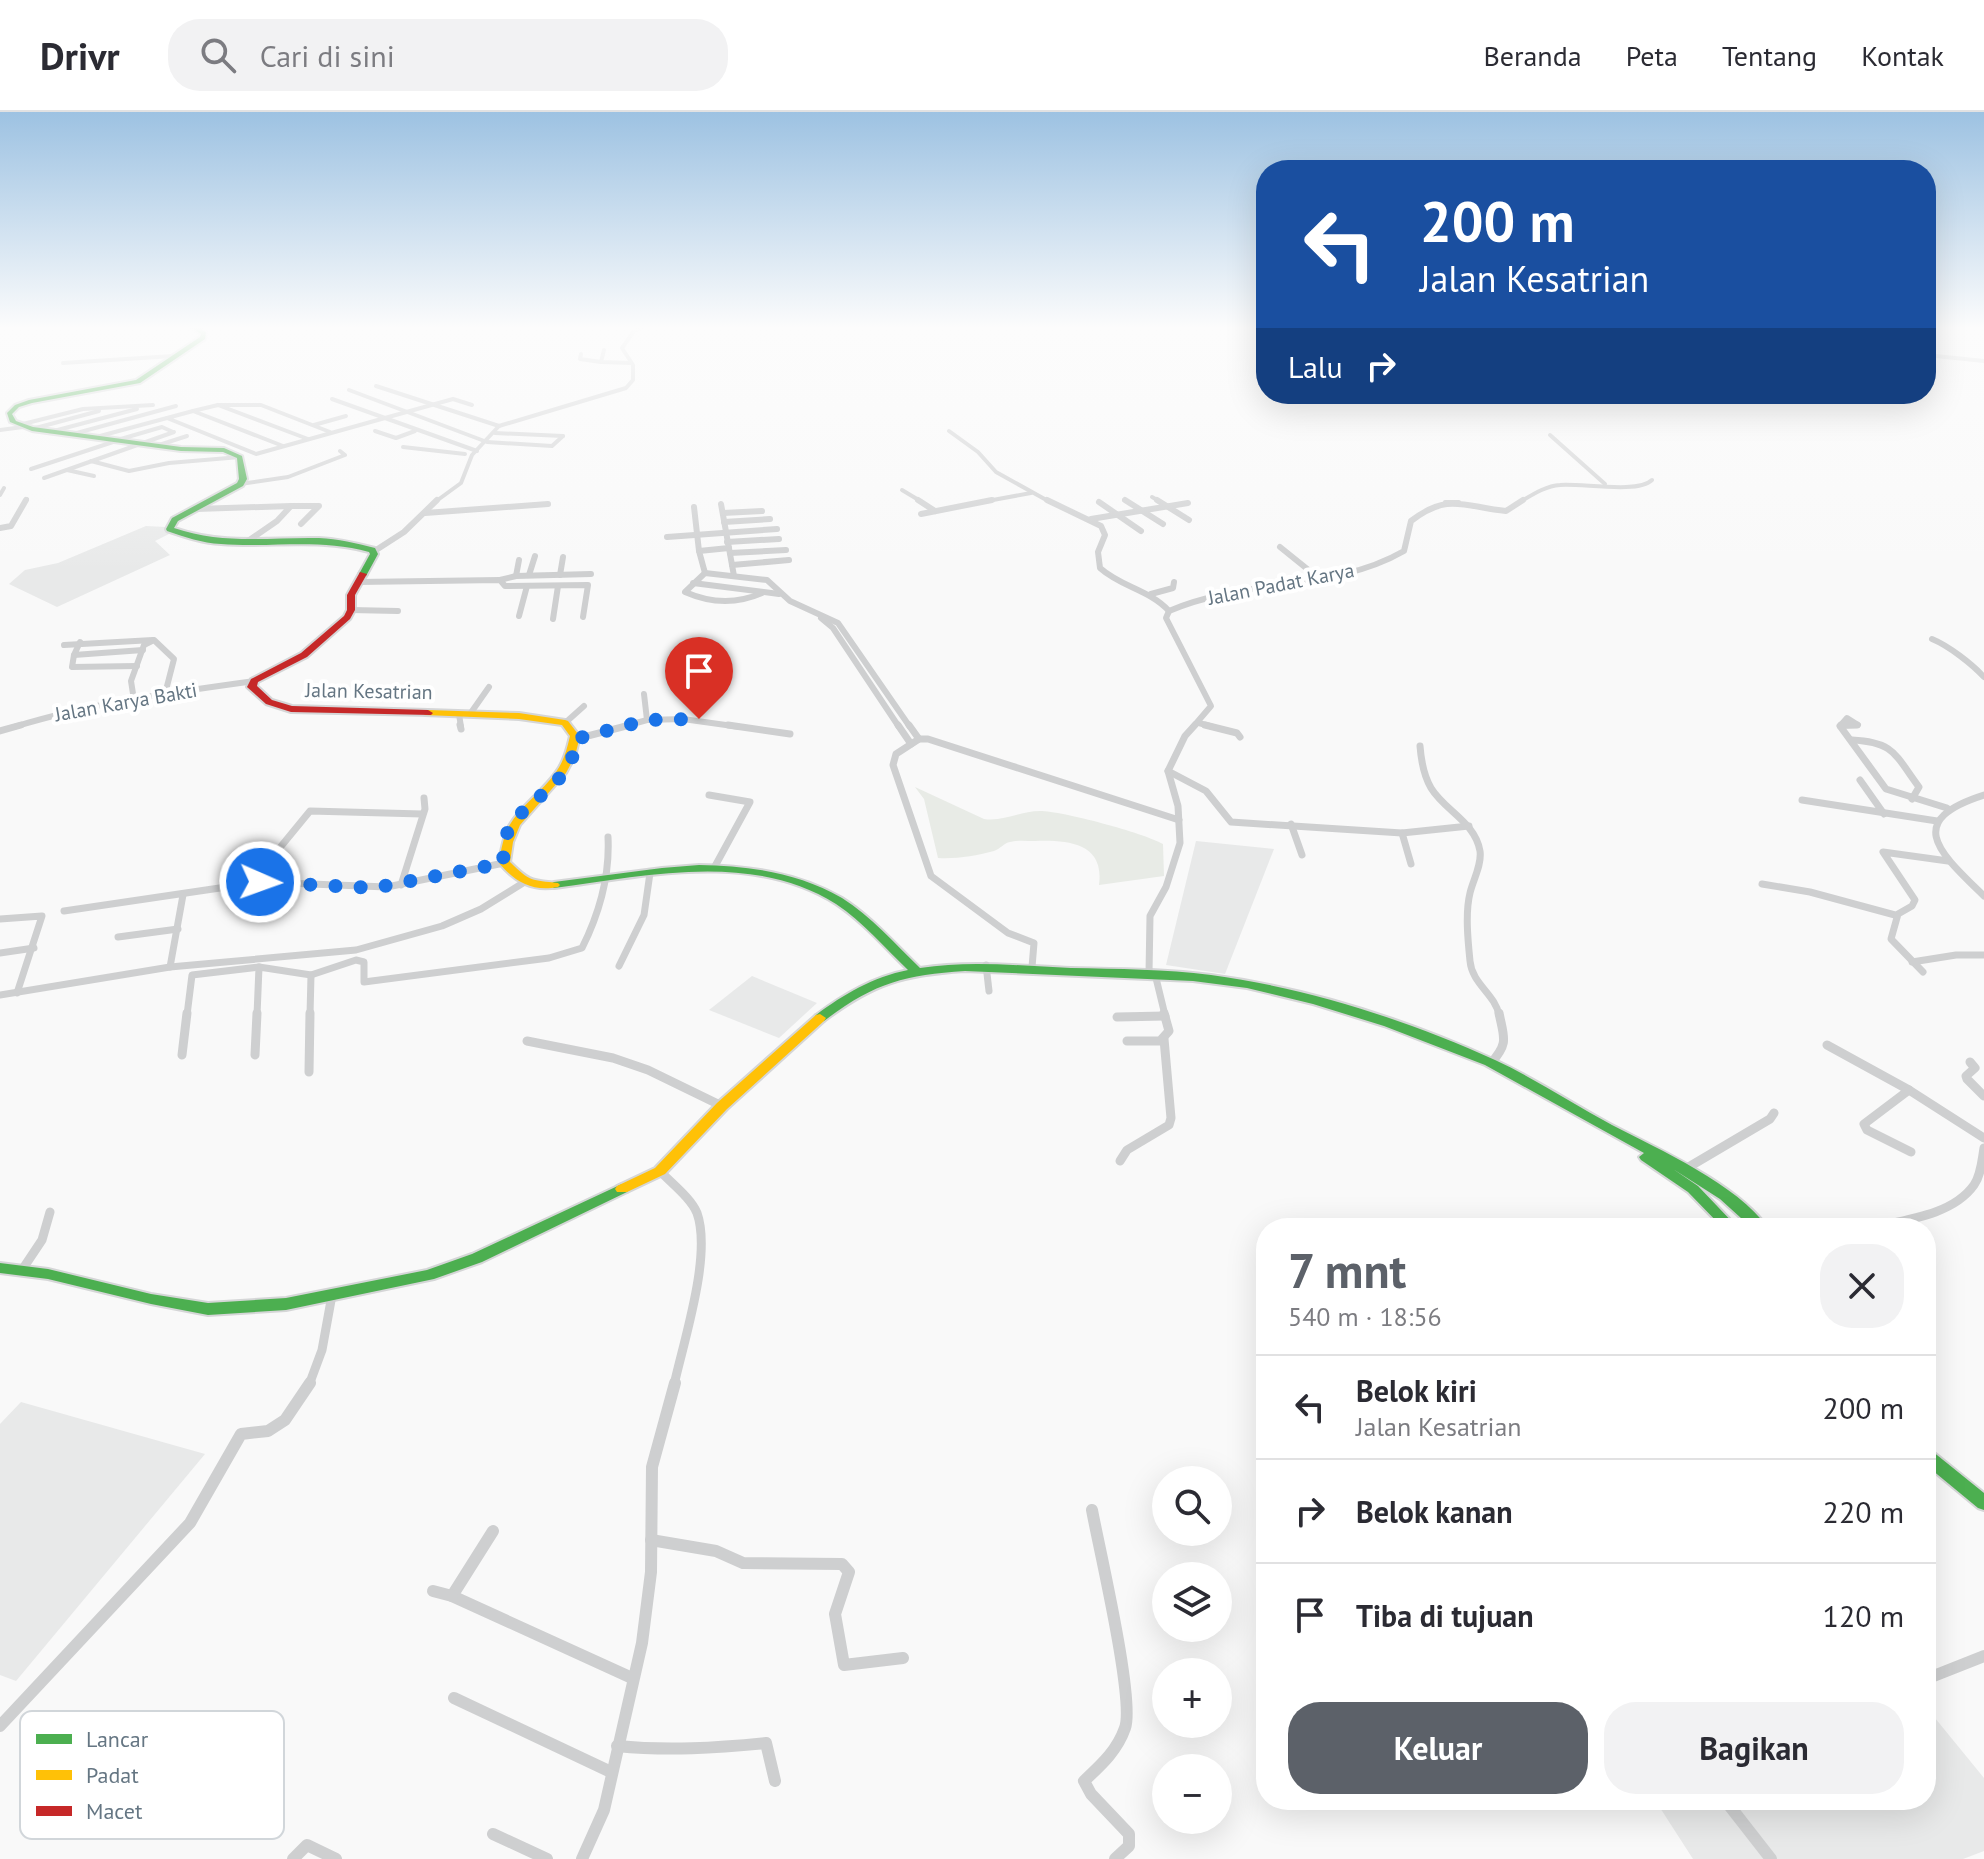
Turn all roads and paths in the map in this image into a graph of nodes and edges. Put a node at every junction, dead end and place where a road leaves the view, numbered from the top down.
1 (16, 409) edge
2 (89, 409) edge
3 (108, 409) edge
4 (140, 409) edge
5 (167, 409) edge
6 (203, 409) edge
7 (227, 409) edge
8 (269, 409) edge
9 (358, 409) edge
10 (395, 409) edge
11 (418, 409) edge
12 (437, 409) edge
13 (557, 409) edge
14 (193, 411) junction
15 (404, 412) junction
16 (346, 416) dead end
17 (167, 418) junction
18 (383, 418) junction
19 (314, 425) junction
20 (499, 426) junction
21 (25, 427) junction
22 (0, 430) edge
23 (375, 431) dead end
24 (416, 431) junction
25 (949, 431) dead end
26 (50, 432) junction
27 (331, 432) junction
28 (495, 433) junction
29 (73, 434) junction
30 (1550, 435) dead end
31 (187, 436) dead end
32 (97, 437) junction
33 (308, 439) junction
34 (115, 441) junction
35 (487, 442) junction
36 (138, 444) junction
37 (156, 446) junction
38 (283, 446) junction
39 (403, 447) dead end
40 (340, 451) dead end
41 (475, 453) junction
42 (240, 457) junction
43 (91, 461) junction
44 (31, 469) dead end
45 (67, 470) junction
46 (94, 476) dead end
47 (44, 478) dead end
48 (1652, 480) dead end
49 (240, 484) junction
50 (1605, 484) junction
51 (4, 488) dead end
52 (902, 490) dead end
53 (1032, 493) junction
54 (0, 495) edge
55 (1152, 497) dead end
56 (27, 499) dead end
57 (1124, 500) dead end
58 (1099, 502) dead end
59 (1188, 503) dead end
60 (548, 504) dead end
61 (721, 504) dead end
62 (291, 506) junction
63 (1165, 506) junction
64 (694, 507) dead end
65 (196, 509) junction
66 (1141, 510) junction
67 (762, 511) dead end
68 (935, 511) junction
69 (425, 513) junction
70 (723, 513) junction
71 (921, 514) dead end
72 (1118, 514) junction
73 (770, 519) dead end
74 (1091, 519) junction
75 (1189, 520) dead end
76 (724, 522) junction
77 (301, 524) dead end
78 (1163, 524) dead end
79 (0, 528) edge
80 (777, 529) dead end
81 (1141, 531) dead end
82 (726, 533) junction
83 (698, 535) junction
84 (667, 537) dead end
85 (779, 539) dead end
86 (248, 541) junction
87 (1280, 547) dead end
88 (729, 548) junction
89 (786, 550) dead end
90 (699, 551) junction
91 (373, 552) junction
92 (535, 556) dead end
93 (563, 557) dead end
94 (519, 560) dead end
95 (789, 560) dead end
96 (732, 565) junction
97 (705, 573) junction
98 (591, 574) dead end
99 (529, 575) junction
100 (560, 575) junction
101 (516, 576) junction
102 (734, 576) junction
103 (1309, 579) junction
104 (500, 580) junction
105 (358, 582) junction
106 (1174, 582) dead end
107 (692, 583) junction
108 (527, 586) junction
109 (558, 586) junction
110 (762, 593) junction
111 (1151, 594) junction
112 (781, 595) junction
113 (351, 610) junction
114 (398, 611) dead end
115 (1169, 611) junction
116 (519, 616) dead end
117 (583, 617) dead end
118 (553, 619) dead end
119 (1932, 639) dead end
120 (154, 640) junction
121 (80, 642) junction
122 (64, 645) dead end
123 (143, 650) junction
124 (74, 655) junction
125 (137, 666) junction
126 (1984, 677) edge
127 (254, 681) junction
128 (489, 687) dead end
129 (165, 694) junction
130 (644, 694) dead end
131 (134, 700) junction
132 (584, 706) dead end
133 (465, 714) junction
134 (647, 720) junction
135 (565, 723) junction
136 (1199, 723) junction
137 (1840, 726) dead end
138 (461, 729) dead end
139 (0, 731) edge
140 (790, 734) dead end
141 (1240, 737) dead end
142 (576, 739) junction
143 (1852, 740) junction
144 (915, 742) junction
145 (1420, 746) dead end
146 (1168, 771) junction
147 (1860, 780) dead end
148 (709, 795) dead end
149 (1984, 795) edge
150 (424, 798) dead end
151 (1912, 799) junction
152 (1802, 800) dead end
153 (1947, 808) junction
154 (422, 814) junction
155 (1884, 814) junction
156 (1179, 820) junction
157 (1937, 821) junction
158 (1291, 824) junction
159 (1469, 826) junction
160 (1402, 833) junction
161 (608, 837) dead end
162 (1302, 855) dead end
163 (1948, 861) junction
164 (504, 863) junction
165 (1411, 864) dead end
166 (714, 868) junction
167 (650, 873) junction
168 (608, 878) junction
169 (251, 883) junction
170 (523, 883) junction
171 (1762, 884) dead end
172 (401, 885) junction
173 (183, 895) junction
174 (1984, 896) edge
175 (64, 911) dead end
176 (1895, 915) junction
177 (0, 919) edge
178 (178, 929) junction
179 (118, 937) dead end
180 (34, 948) junction
181 (0, 953) edge
182 (1984, 955) edge
183 (1912, 962) junction
184 (986, 965) junction
185 (619, 966) dead end
186 (170, 967) junction
187 (259, 967) junction
188 (1032, 967) junction
189 (916, 971) junction
190 (1923, 972) dead end
191 (1152, 973) junction
192 (311, 975) junction
193 (989, 991) dead end
194 (17, 993) junction
195 (0, 995) edge
196 (1165, 1016) junction
197 (1117, 1017) dead end
198 (1164, 1039) junction
199 (527, 1041) dead end
200 (1127, 1041) dead end
201 (1827, 1045) dead end
202 (182, 1055) dead end
203 (255, 1055) dead end
204 (1970, 1062) dead end
205 (1491, 1063) junction
206 (309, 1072) dead end
207 (1909, 1090) junction
208 (1984, 1096) edge
209 (722, 1106) junction
210 (1774, 1113) dead end
211 (1606, 1128) junction
212 (1984, 1138) edge
213 (1984, 1148) edge
214 (1911, 1152) dead end
215 (1120, 1161) dead end
216 (1983, 1162) edge
217 (1687, 1168) junction
218 (660, 1171) junction
219 (50, 1212) dead end
220 (1721, 1218) edge
221 (1751, 1218) edge
222 (1901, 1218) edge
223 (0, 1268) edge
224 (22, 1270) junction
225 (332, 1295) junction
226 (1936, 1464) edge
227 (1984, 1503) edge
228 (1092, 1510) dead end
229 (493, 1531) dead end
230 (651, 1540) junction
231 (433, 1591) dead end
232 (452, 1596) junction
233 (1984, 1656) edge
234 (903, 1658) dead end
235 (1936, 1675) edge
236 (632, 1678) junction
237 (454, 1698) dead end
238 (0, 1726) edge
239 (617, 1746) junction
240 (611, 1772) junction
241 (775, 1781) dead end
242 (1733, 1810) edge
243 (493, 1834) dead end
244 (293, 1859) edge
245 (336, 1859) edge
246 (547, 1859) edge
247 (582, 1859) edge
248 (1115, 1859) edge
249 (1771, 1859) edge

1 - 21 main road
2 - 21 street
3 - 21 street
4 - 26 street
5 - 29 street
6 - 14 street
7 - 33 street
8 - 19 street
9 - 18 street
10 - 15 street
11 - 15 street
12 - 20 street
13 - 20 street
14 - 17 street
14 - 38 street
15 - 18 street
15 - 35 street
16 - 19 street
17 - 32 street
17 - 38 street
18 - 24 street
18 - 27 street
19 - 27 street
20 - 28 street
21 - 22 street
21 - 26 main road
23 - 24 street
24 - 41 street
25 - 53 street
26 - 29 main road
27 - 33 street
28 - 35 street
28 - 35 street
29 - 32 main road
30 - 50 street
31 - 37 street
32 - 34 main road
33 - 38 street
34 - 36 main road
34 - 36 street
34 - 44 street
35 - 41 street
36 - 37 main road
36 - 43 street
37 - 42 main road
39 - 41 street
40 - 49 street
41 - 69 street
42 - 43 street
42 - 49 main road
43 - 45 street
45 - 46 street
45 - 47 street
48 - 50 street, Jalan Padat Karya
49 - 65 main road
50 - 103 street, Jalan Padat Karya
51 - 54 street
52 - 68 street
53 - 68 street
53 - 74 street
55 - 63 street
56 - 79 street
57 - 66 street
58 - 72 street
59 - 63 street
60 - 69 street
61 - 70 street
62 - 65 street
62 - 77 street
62 - 86 street
63 - 66 street
63 - 75 street
64 - 83 street
65 - 86 main road
66 - 72 street
66 - 78 street
67 - 70 street
68 - 71 street
69 - 91 street
70 - 76 street
72 - 74 street
72 - 81 street
73 - 76 street
74 - 111 street
76 - 82 street
80 - 82 street
82 - 83 street
82 - 88 street
83 - 84 street
83 - 90 street
85 - 88 street
86 - 91 main road
87 - 103 street
88 - 89 street
88 - 90 street
88 - 96 street
90 - 97 street
91 - 105 main road
92 - 99 street
93 - 100 street
94 - 101 street
95 - 96 street
96 - 102 street
97 - 102 street
97 - 107 street
98 - 100 street
99 - 100 street
99 - 101 street
101 - 104 street
102 - 112 street
103 - 115 street, Jalan Padat Karya
104 - 105 street
104 - 108 street
105 - 113 main road
106 - 111 street
107 - 110 street
107 - 110 street
108 - 109 street
108 - 116 street
109 - 117 street
109 - 118 street
110 - 112 street
111 - 115 street
112 - 144 street
113 - 114 street
113 - 127 main road, Jalan Kesatrian
115 - 136 street
119 - 126 street
120 - 121 street
120 - 123 street
120 - 129 street
121 - 122 street
121 - 124 street
123 - 124 street
123 - 125 street
124 - 125 street
125 - 131 street
127 - 129 street, Jalan Karya Bakti
127 - 133 main road, Jalan Kesatrian
128 - 133 street
129 - 131 street, Jalan Karya Bakti
130 - 134 street
131 - 139 street, Jalan Karya Bakti
132 - 135 street
133 - 135 main road, Jalan Kesatrian
133 - 138 street
134 - 140 street
134 - 142 street
135 - 142 main road
136 - 141 street
136 - 146 street
137 - 143 street
142 - 164 main road
143 - 151 street
143 - 151 street
144 - 156 street
144 - 188 street
145 - 159 street
146 - 156 street
146 - 158 street
147 - 155 street
148 - 166 street
149 - 153 street
150 - 154 street
151 - 153 street
152 - 155 street
153 - 157 street
154 - 169 street
154 - 172 street
155 - 157 street
156 - 191 street
157 - 163 street
158 - 160 street
158 - 162 street
159 - 160 street
159 - 205 street
160 - 165 street
161 - 168 street
163 - 174 street
163 - 176 street
164 - 170 main road
164 - 172 street
166 - 167 main road
166 - 189 main road
167 - 168 main road
167 - 185 street
168 - 170 main road
168 - 192 street
169 - 172 street
169 - 173 street
170 - 186 street
171 - 176 street
173 - 175 street
173 - 178 street
176 - 183 street
177 - 180 street
178 - 179 street
178 - 186 street
180 - 181 street
180 - 194 street
182 - 183 street
183 - 190 street
184 - 188 main road
184 - 189 main road
184 - 193 street
186 - 194 street
187 - 192 street
187 - 202 street
187 - 203 street
188 - 191 main road
189 - 209 main road
191 - 196 street
191 - 205 main road
192 - 206 street
194 - 195 street
196 - 197 street
196 - 198 street
198 - 200 street
198 - 215 street
199 - 209 street
201 - 207 street
204 - 208 street
205 - 211 main road
207 - 212 street
207 - 214 street
209 - 218 main road
210 - 217 street
211 - 217 main road
211 - 220 main road
213 - 216 street
216 - 222 street
217 - 221 main road
218 - 225 main road
218 - 230 street
219 - 224 street
223 - 224 main road
224 - 225 main road
225 - 238 street
226 - 227 main road
228 - 248 street
229 - 232 street
230 - 234 street
230 - 236 street
231 - 232 street
232 - 236 street
233 - 235 street
236 - 239 street
237 - 240 street
239 - 240 street
239 - 241 street
240 - 247 street
242 - 249 street
243 - 246 street
244 - 245 street

